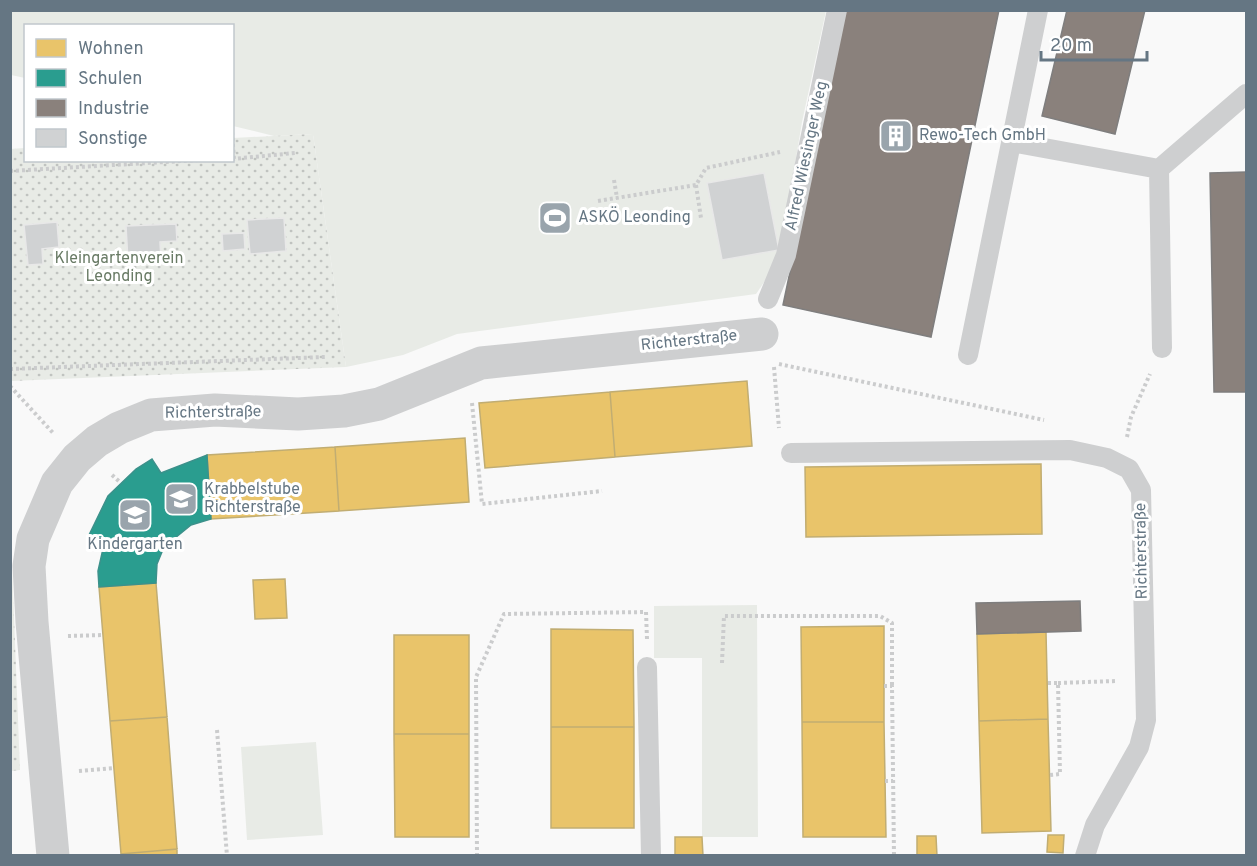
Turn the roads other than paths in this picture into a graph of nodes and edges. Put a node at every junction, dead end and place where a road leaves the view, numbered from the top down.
1 (837, 10) edge
2 (1038, 10) edge
3 (1246, 94) edge
4 (1011, 142) junction
5 (1159, 169) junction
6 (768, 299) dead end
7 (1162, 348) road end
8 (767, 353) road end
9 (968, 355) dead end
10 (791, 453) dead end
11 (647, 667) road end
12 (53, 855) edge
13 (651, 855) edge
14 (1085, 855) edge

1 - 6 lane, Alfred Wiesinger Weg
2 - 4 lane
3 - 5 lane
4 - 5 lane
4 - 9 lane
5 - 7 lane
8 - 12 street, Richterstraße
10 - 14 lane, Richterstraße
11 - 13 lane

